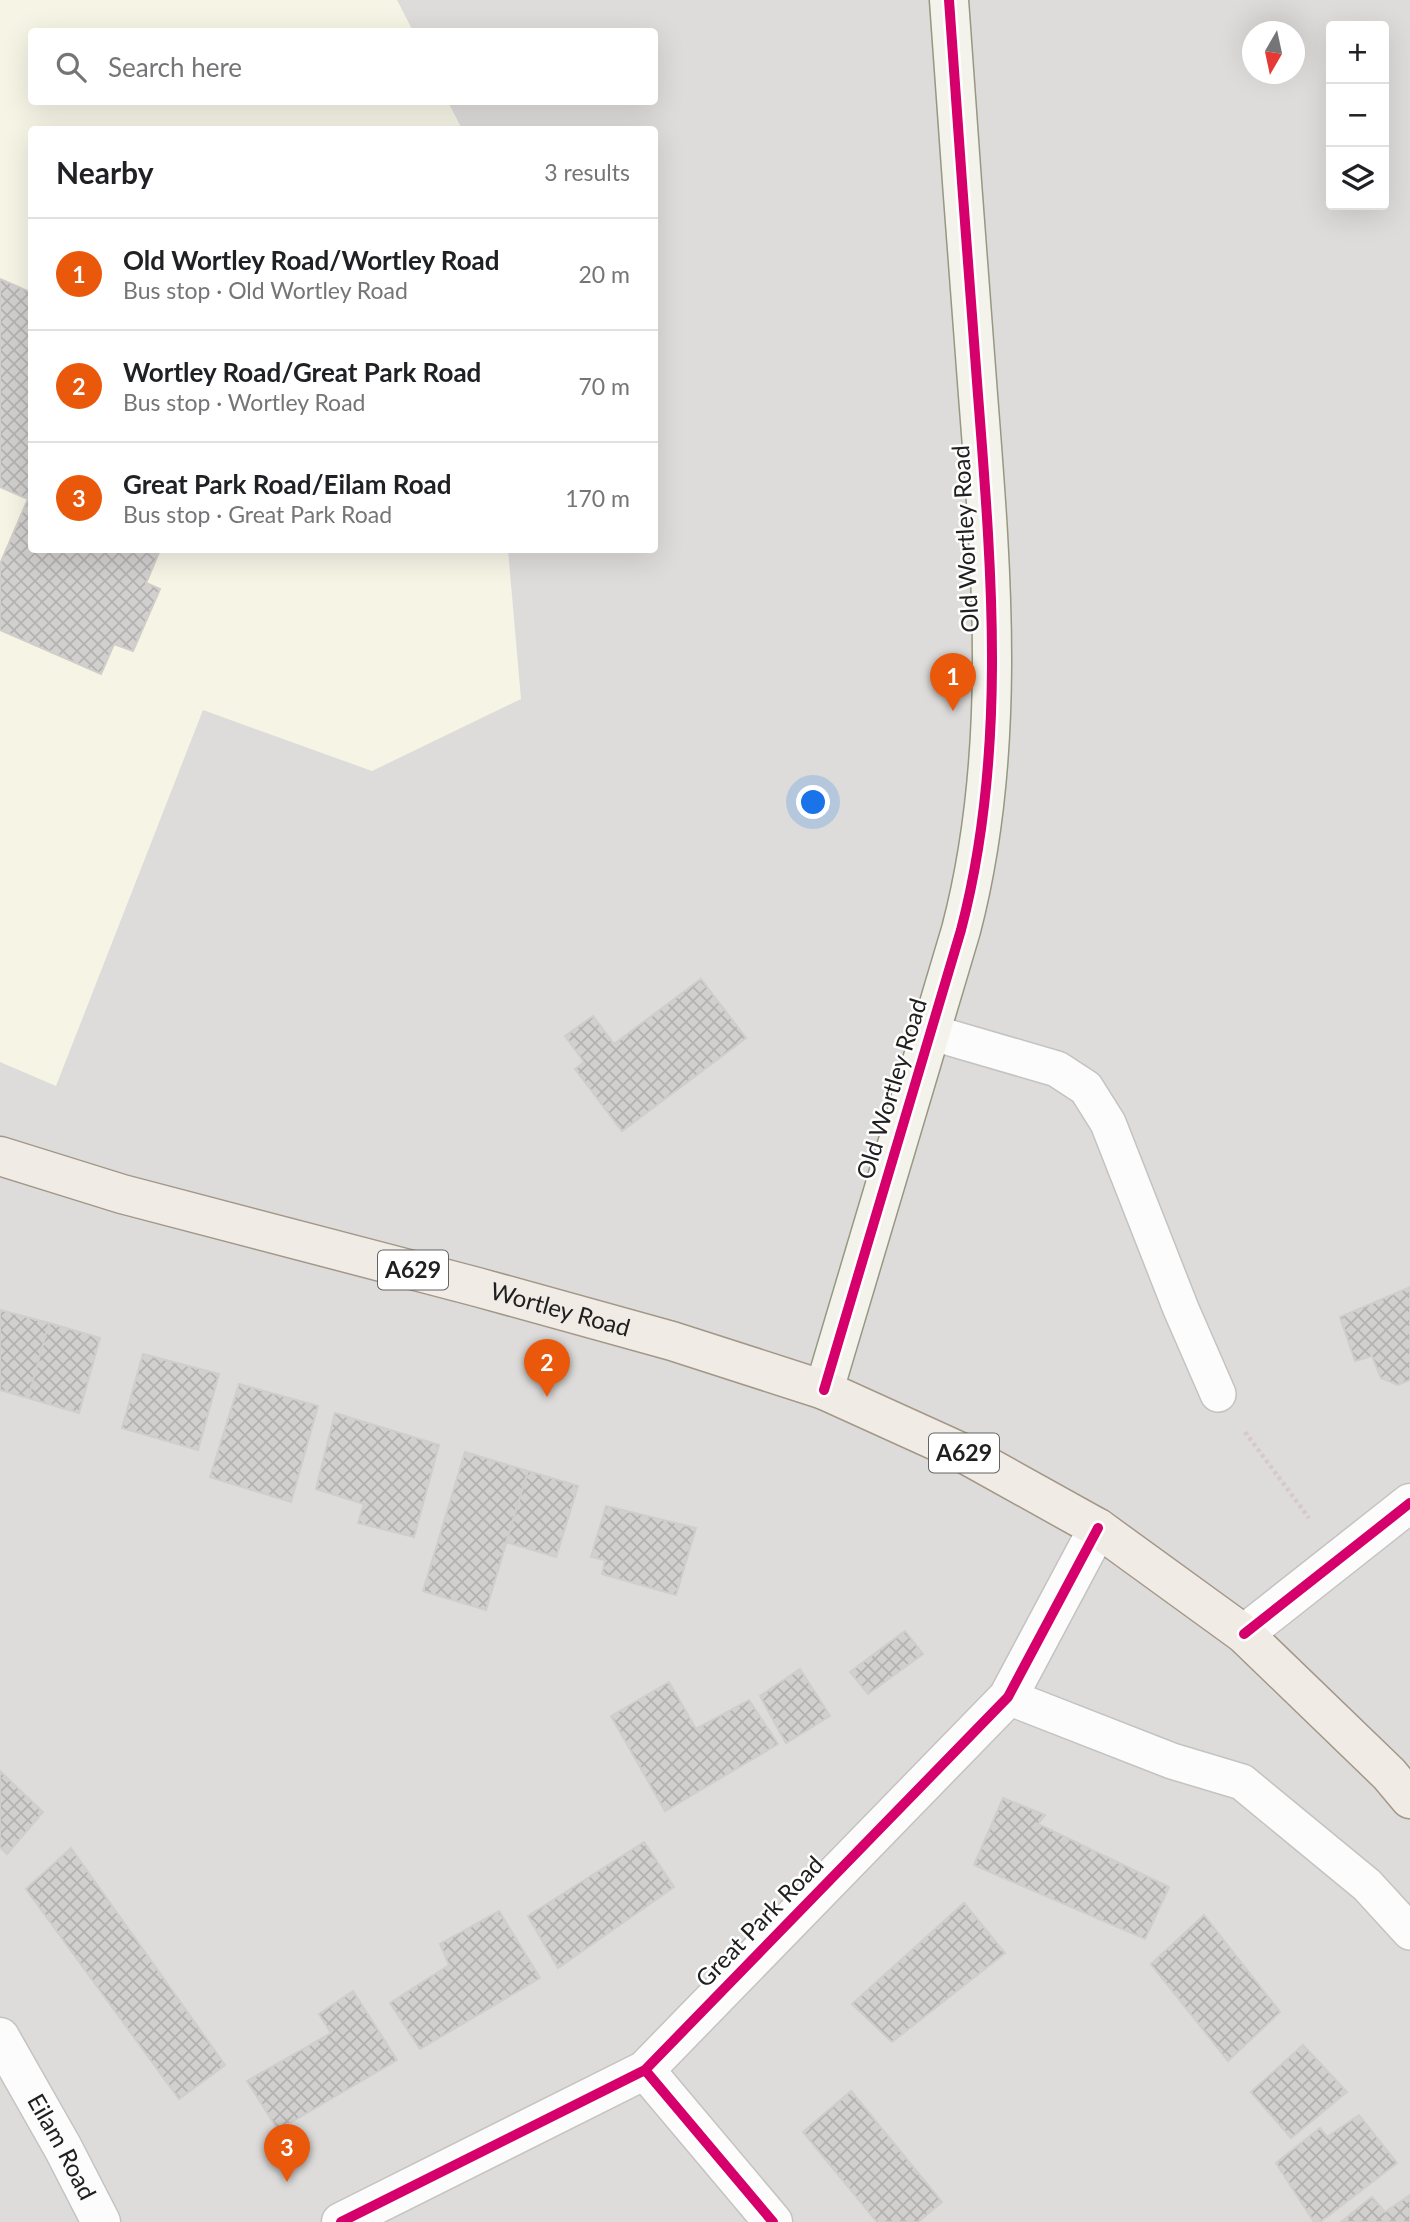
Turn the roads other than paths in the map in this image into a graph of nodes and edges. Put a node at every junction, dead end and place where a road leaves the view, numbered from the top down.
1 (948, 0) edge
2 (930, 1032) junction
3 (0, 1156) edge
4 (824, 1390) junction
5 (1218, 1394) road end
6 (1410, 1503) edge
7 (1098, 1528) junction
8 (1244, 1634) junction
9 (1008, 1697) junction
10 (1410, 1799) edge
11 (1410, 1932) edge
12 (0, 2037) edge
13 (645, 2070) junction
14 (101, 2222) edge
15 (341, 2222) edge
16 (773, 2222) edge

1 - 2 street, Old Wortley Road
2 - 4 street, Old Wortley Road
2 - 5 lane, Old Wortley Road
3 - 4 main road, Wortley Road / A629
4 - 7 main road, Wortley Road / A629
6 - 8 street
7 - 8 main road, A629
7 - 9 street, Great Park Road
8 - 10 main road, A629
9 - 11 lane
9 - 13 street, Great Park Road
12 - 14 street, Eilam Road
13 - 15 street, Great Park Road
13 - 16 street

